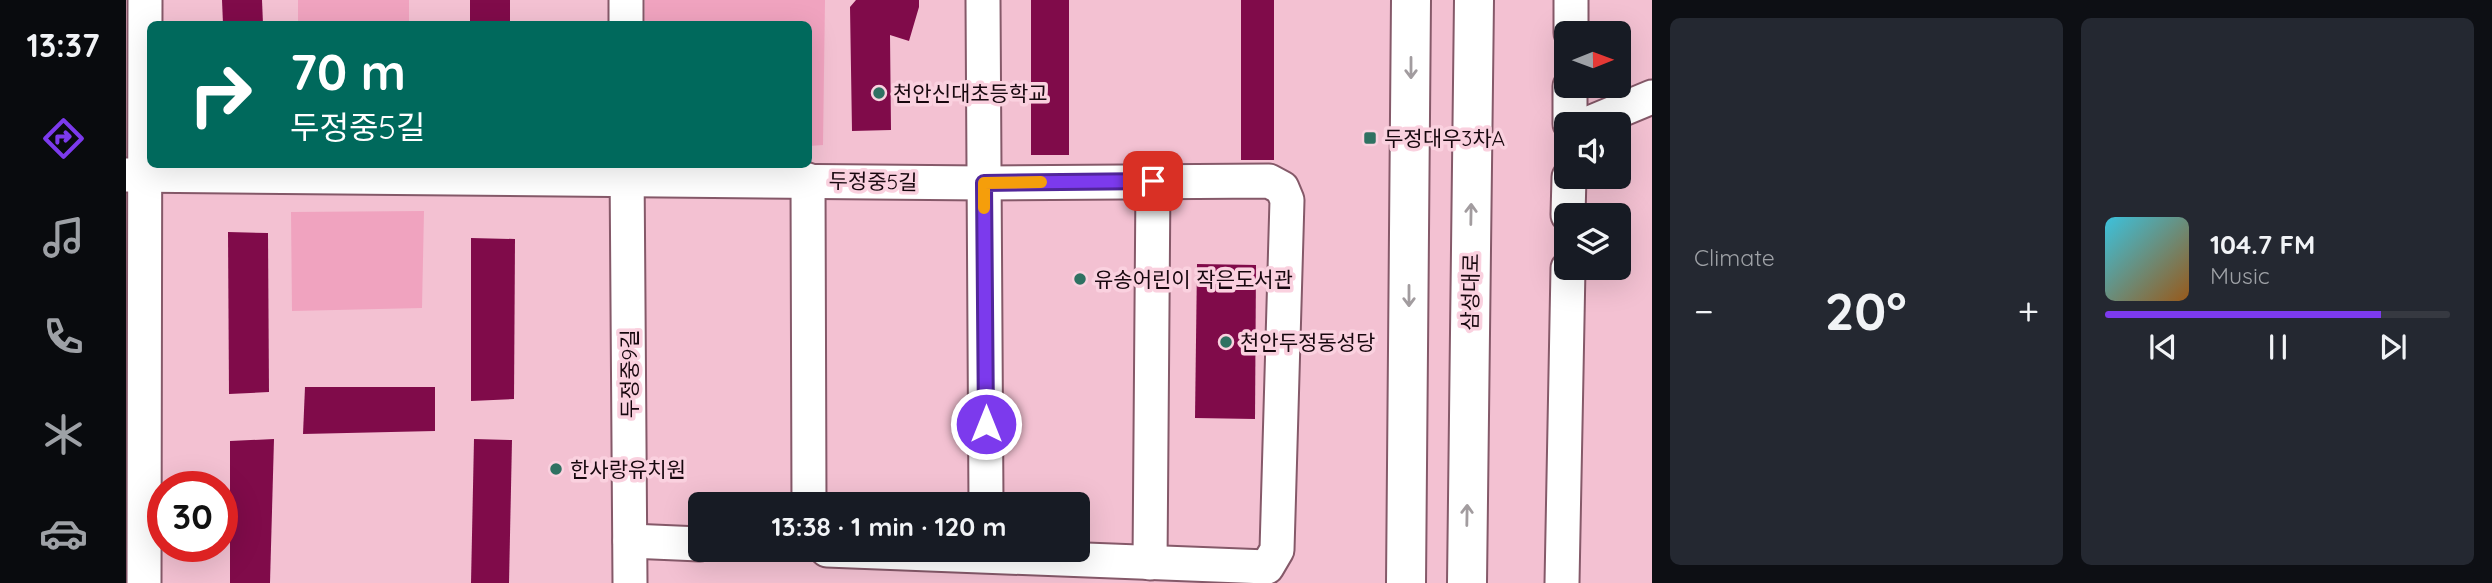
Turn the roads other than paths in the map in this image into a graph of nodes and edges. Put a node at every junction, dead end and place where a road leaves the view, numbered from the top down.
1 (145, 0) edge
2 (626, 0) edge
3 (983, 0) edge
4 (1411, 0) edge
5 (1474, 0) edge
6 (1571, 0) edge
7 (626, 21) edge
8 (1571, 21) edge
9 (1652, 97) edge
10 (1616, 112) edge
11 (627, 172) edge
12 (135, 175) edge
13 (808, 180) junction
14 (1153, 181) junction
15 (984, 183) junction
16 (1568, 280) edge
17 (809, 492) edge
18 (986, 492) edge
19 (630, 541) junction
20 (688, 543) edge
21 (987, 563) edge
22 (1150, 563) junction
23 (144, 583) edge
24 (630, 583) edge
25 (1406, 583) edge
26 (1467, 583) edge
27 (1562, 583) edge

1 - 12 street
2 - 7 street
3 - 15 street
4 -> 25 main road
26 -> 5 main road, 삼성대로
6 - 8 street
9 - 10 street
11 - 12 street, 두정중5길
11 - 13 street, 두정중5길
11 - 19 street, 두정중9길
12 - 23 street
13 - 15 street, 두정중5길
13 - 17 street
14 - 15 street, 두정중5길
14 - 22 street
14 - 22 street, 두정중5길
15 - 18 street
16 - 27 street
19 - 20 street
19 - 24 street, 두정중9길
21 - 22 street

